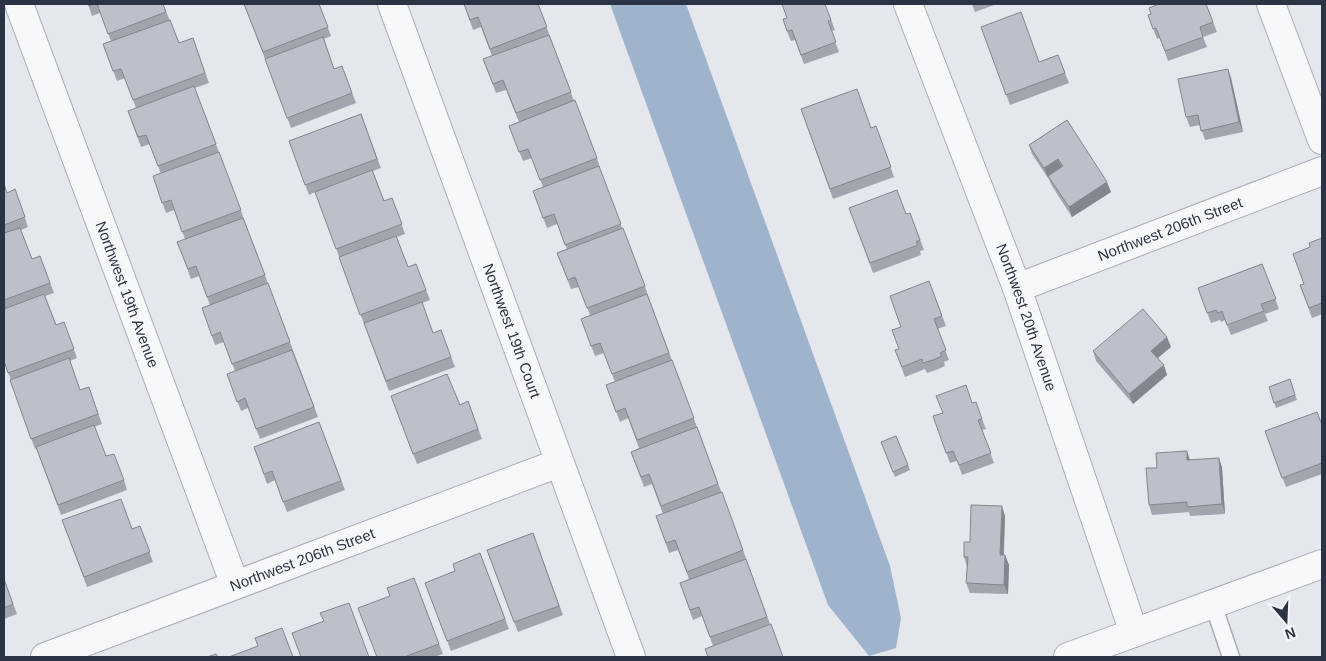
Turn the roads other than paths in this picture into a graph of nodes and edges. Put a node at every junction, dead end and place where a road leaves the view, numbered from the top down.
1 (19, 4) edge
2 (392, 4) edge
3 (908, 4) edge
4 (1271, 4) edge
5 (1322, 140) edge
6 (1322, 171) edge
7 (1016, 288) junction
8 (559, 462) junction
9 (1322, 564) edge
10 (235, 585) junction
11 (1213, 604) junction
12 (1134, 633) junction
13 (1106, 651) edge
14 (45, 657) edge
15 (631, 657) edge
16 (1068, 657) edge
17 (1231, 657) edge

1 - 10 street, Northwest 19th Avenue
2 - 8 street, Northwest 19th Court
3 - 7 street, Northwest 20th Avenue
4 - 5 street
6 - 7 street, Northwest 206th Street
7 - 12 street, Northwest 20th Avenue
8 - 10 street, Northwest 206th Street
8 - 15 street, Northwest 19th Court
9 - 11 street
10 - 14 street, Northwest 206th Street
11 - 12 street
11 - 17 lane
12 - 13 street
13 - 16 street

